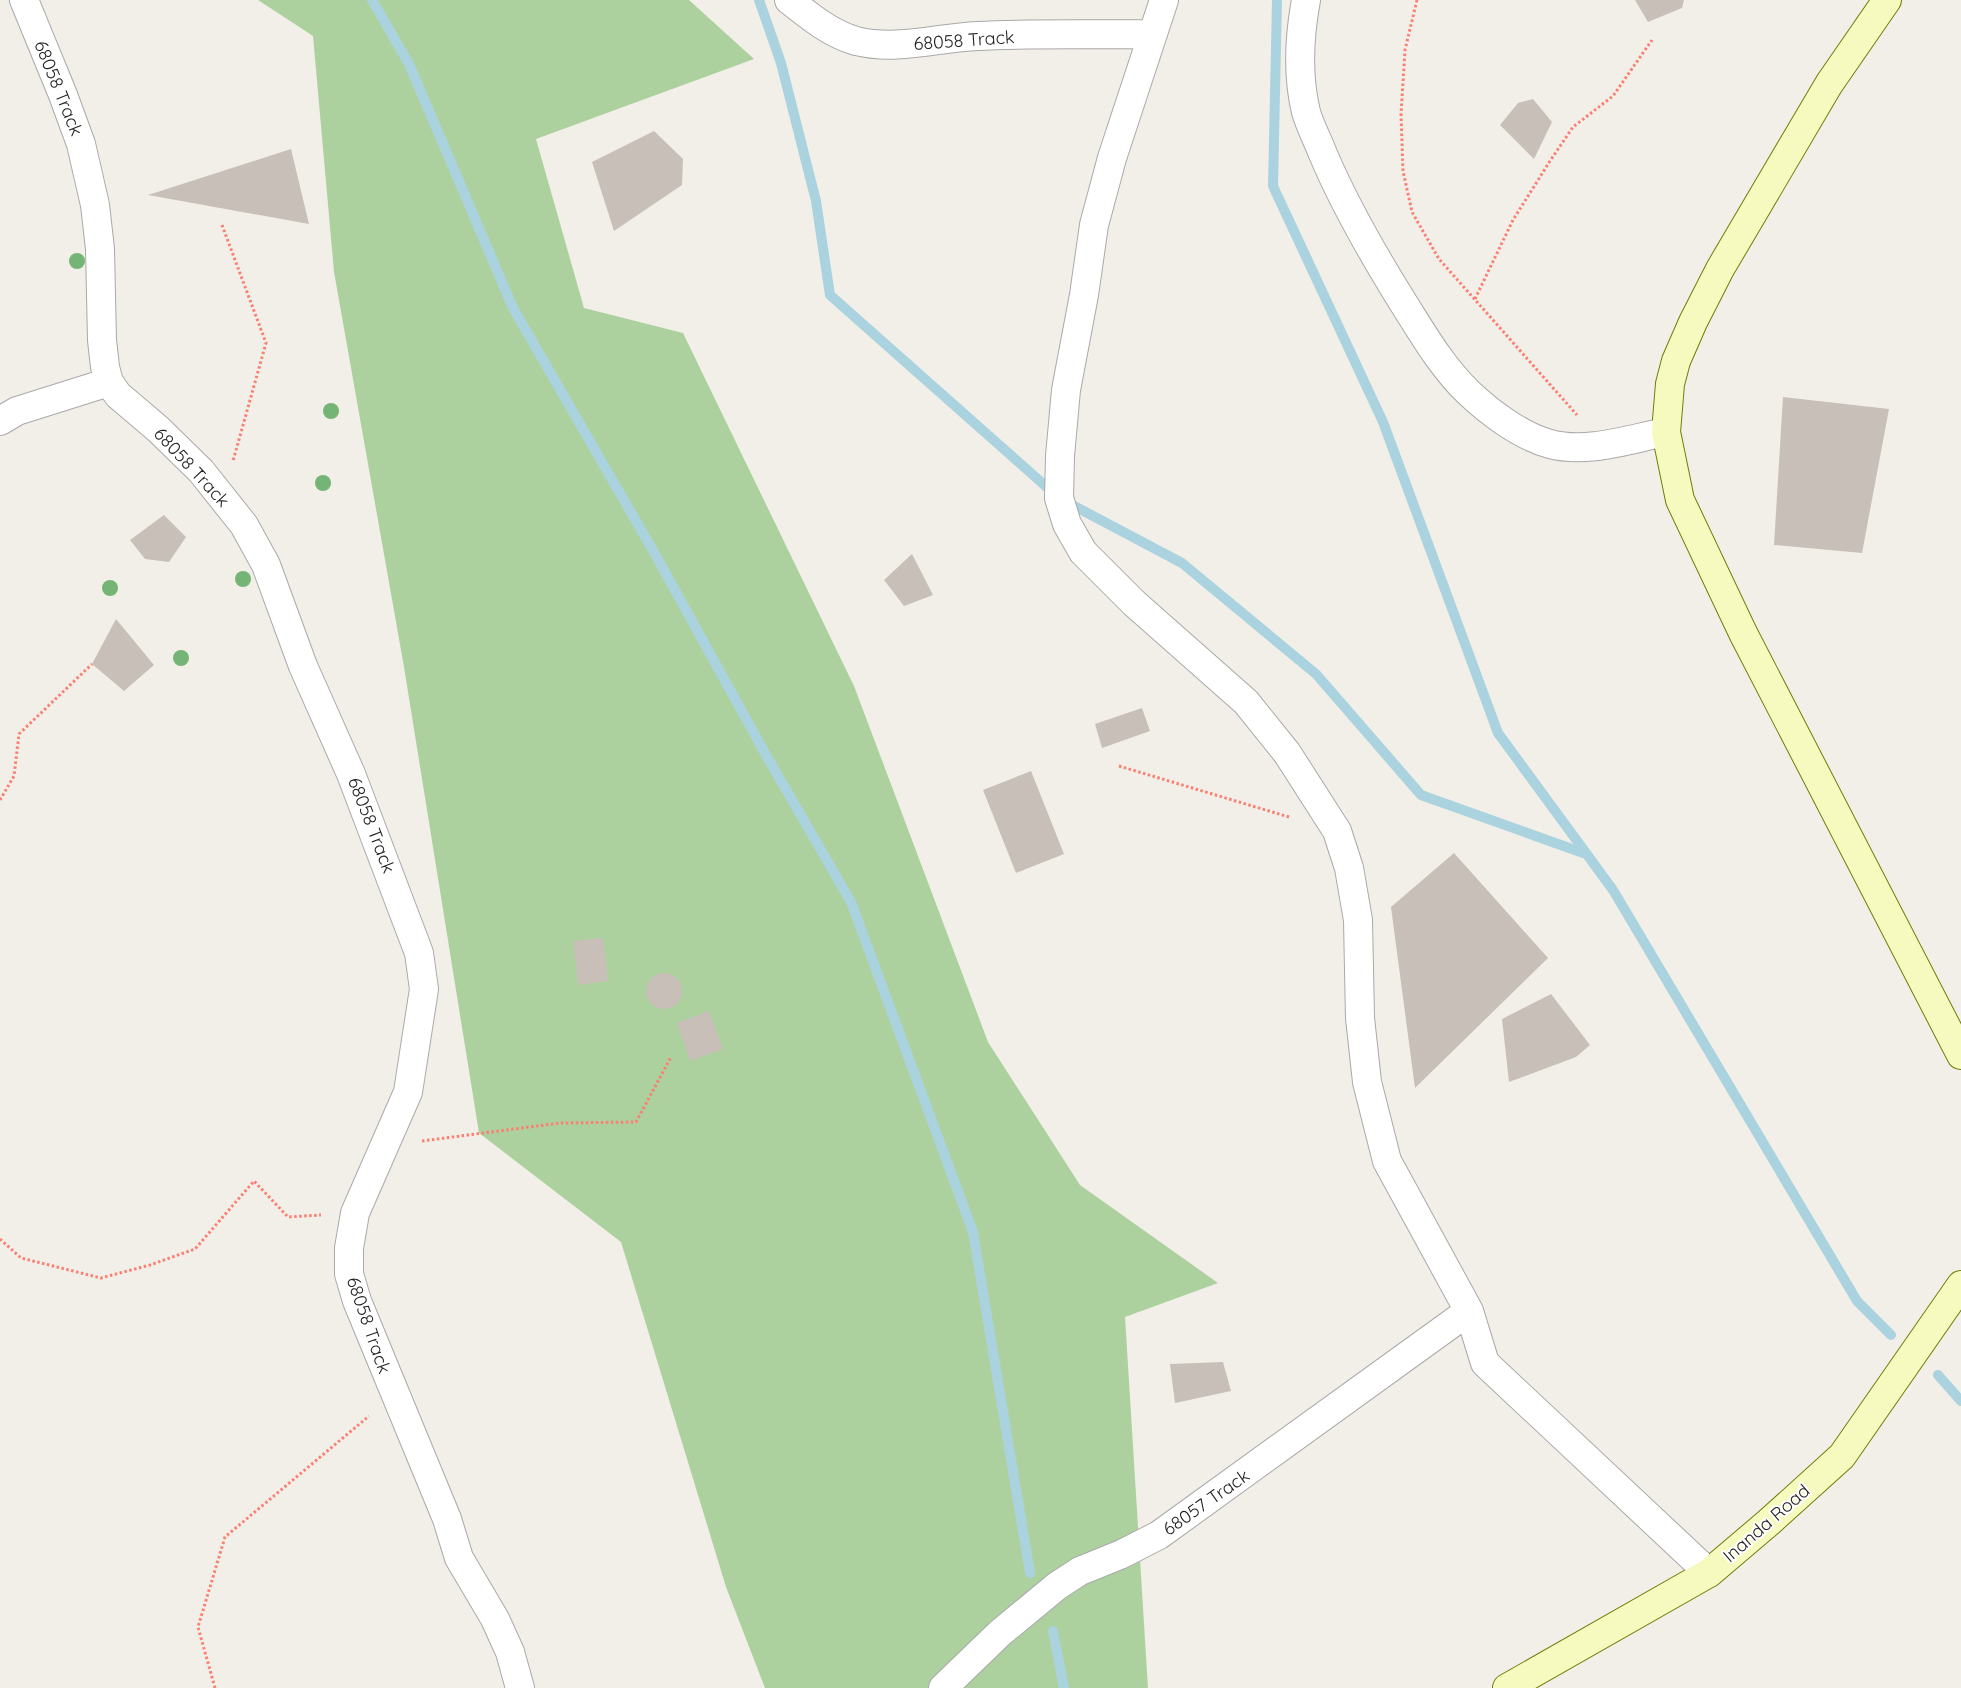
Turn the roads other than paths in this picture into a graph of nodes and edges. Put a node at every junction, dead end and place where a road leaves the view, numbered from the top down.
1 (24, 0) edge
2 (789, 0) edge
3 (1164, 0) edge
4 (1306, 0) edge
5 (1887, 0) edge
6 (1152, 34) junction
7 (109, 382) junction
8 (0, 421) edge
9 (1666, 432) junction
10 (1961, 1056) edge
11 (1961, 1285) edge
12 (1469, 1312) junction
13 (1709, 1573) junction
14 (520, 1688) edge
15 (943, 1688) edge
16 (1507, 1688) edge

1 - 7 street, 68058 Track
2 - 6 street, 68058 Track
3 - 6 street
4 - 9 street
5 - 9 street
6 - 12 street
7 - 8 street
7 - 14 street, 68058 Track
9 - 10 street
11 - 13 street, Inanda Road
12 - 13 street
12 - 15 street, 68057 Track
13 - 16 street, Inanda Road

